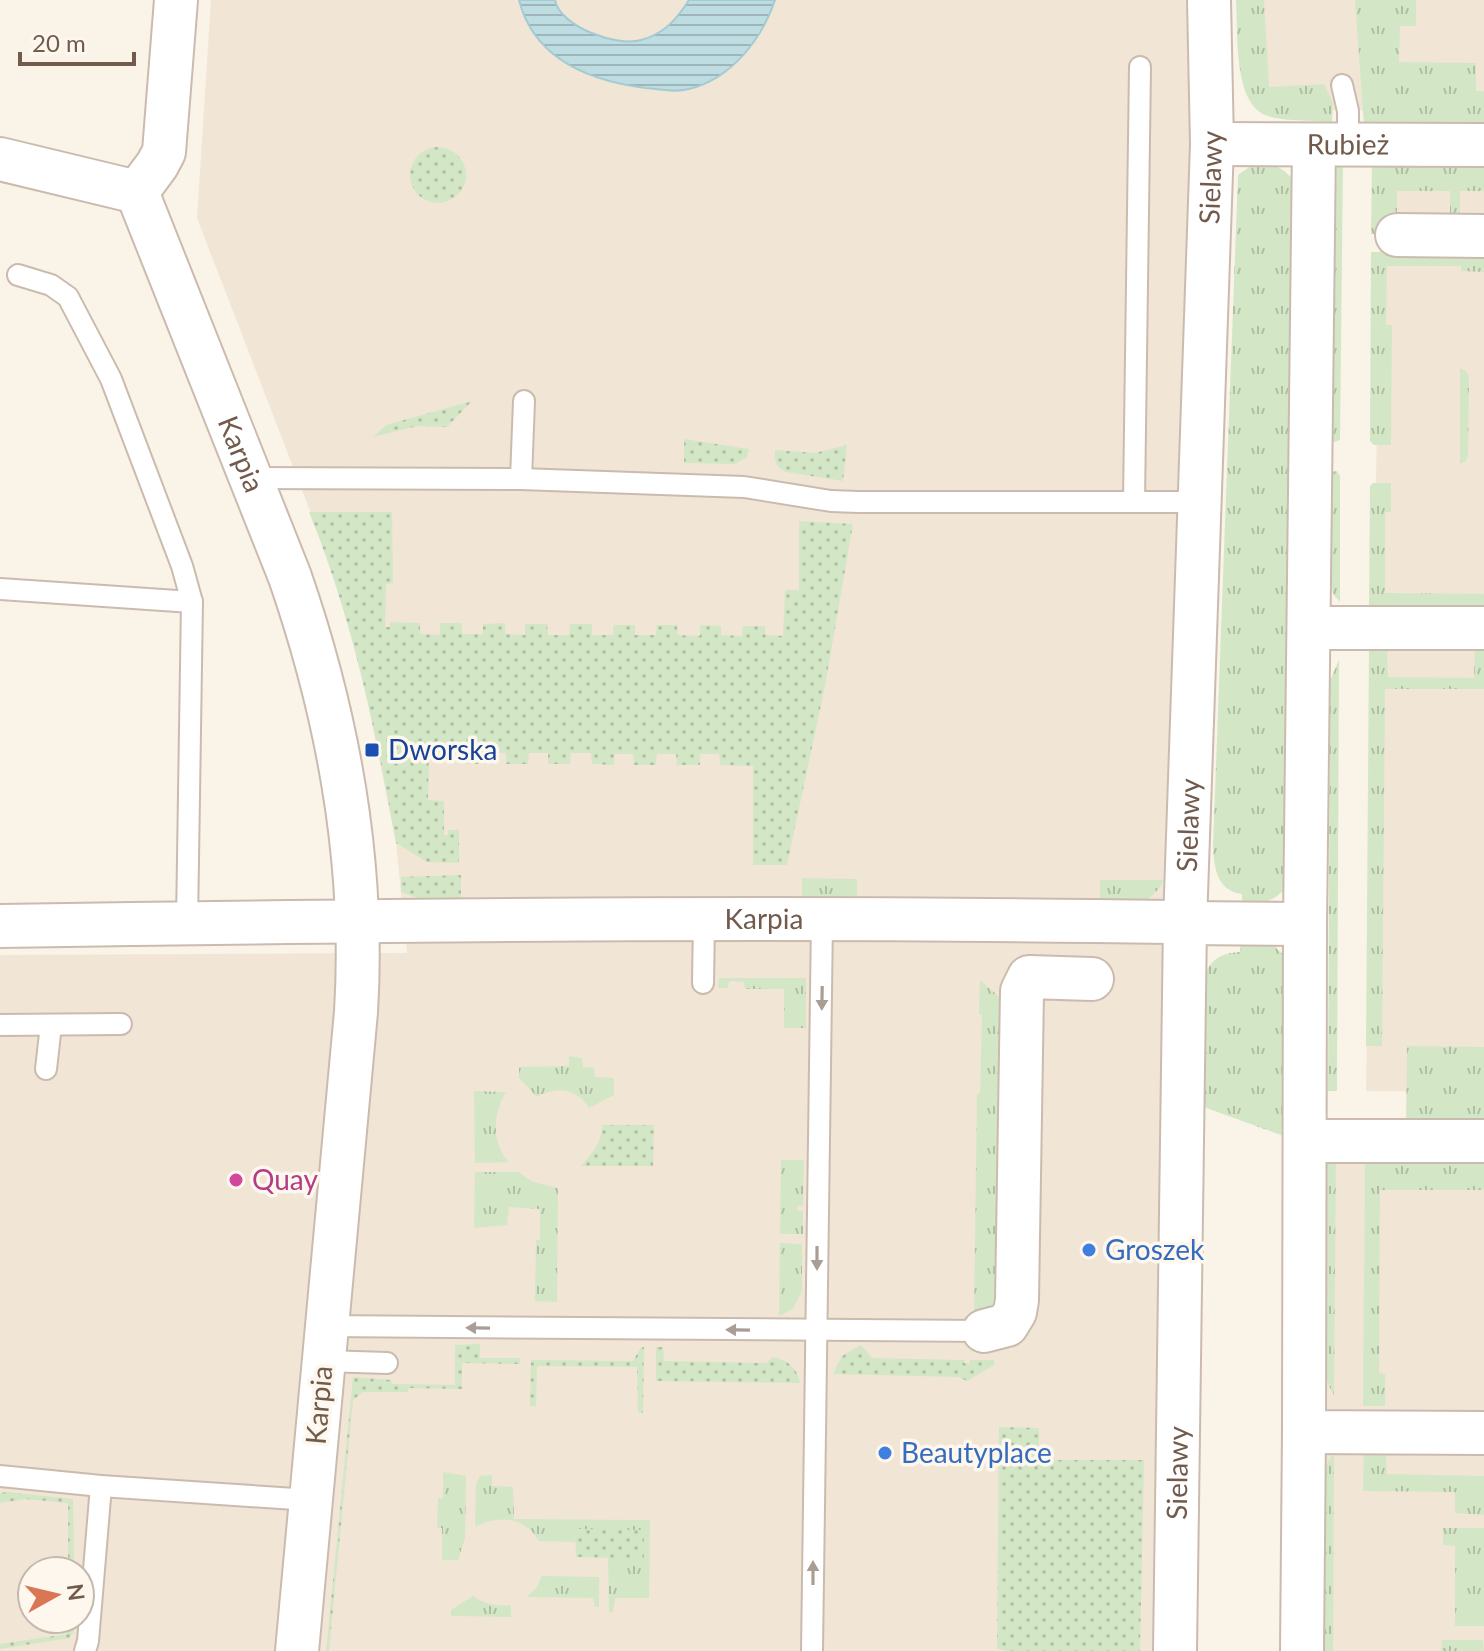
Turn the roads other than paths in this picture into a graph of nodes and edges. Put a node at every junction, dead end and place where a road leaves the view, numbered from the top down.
1 (176, 0) edge
2 (1209, 0) edge
3 (1140, 67) dead end
4 (1342, 85) dead end
5 (1212, 144) junction
6 (1345, 145) junction
7 (1484, 145) edge
8 (0, 159) edge
9 (137, 192) junction
10 (1397, 235) dead end
11 (1484, 236) edge
12 (18, 275) dead end
13 (524, 401) dead end
14 (250, 478) junction
15 (521, 479) junction
16 (1134, 501) junction
17 (1200, 502) junction
18 (0, 589) edge
19 (192, 602) junction
20 (1310, 628) junction
21 (1484, 628) edge
22 (704, 919) junction
23 (356, 920) junction
24 (822, 920) junction
25 (187, 923) junction
26 (1178, 923) junction
27 (1305, 924) junction
28 (0, 926) edge
29 (1092, 979) dead end
30 (703, 983) dead end
31 (121, 1024) dead end
32 (0, 1025) edge
33 (51, 1025) junction
34 (46, 1069) dead end
35 (1305, 1141) junction
36 (1484, 1141) edge
37 (816, 1331) junction
38 (984, 1331) joint
39 (324, 1344) junction
40 (387, 1363) dead end
41 (1304, 1432) junction
42 (1484, 1433) edge
43 (0, 1476) edge
44 (101, 1486) junction
45 (310, 1500) junction
46 (85, 1651) edge
47 (297, 1651) edge
48 (812, 1651) edge
49 (1175, 1651) edge
50 (1302, 1651) edge

1 - 9 street
2 - 5 street, Sielawy
3 - 16 lane
4 - 6 lane
5 - 6 street, Rubież
5 - 17 street, Sielawy
6 - 7 street, Rubież
6 - 20 street
8 - 9 street
9 - 14 street, Karpia
10 - 11 street
12 - 19 lane
13 - 15 lane
14 - 15 lane
14 - 23 street, Karpia
15 - 16 lane
16 - 17 lane
17 - 26 street, Sielawy
18 - 19 lane
19 - 25 lane
20 - 21 street
20 - 27 street
22 - 23 street, Karpia
22 - 24 street, Karpia
22 - 30 lane
23 - 25 street, Karpia
23 - 39 street, Karpia
24 - 26 street, Karpia
24 -> 37 lane
25 - 28 street, Karpia
26 - 27 street, Karpia
26 - 49 street, Sielawy
27 - 35 street
29 - 38 street
31 - 33 lane
32 - 33 lane
33 - 34 lane
35 - 36 street
35 - 41 street
37 - 38 lane
37 -> 39 lane
48 -> 37 lane
39 - 40 lane
39 - 45 street, Karpia
41 - 42 street
41 - 50 street
43 - 44 lane
44 - 45 lane
44 - 46 lane
45 - 47 street, Karpia

